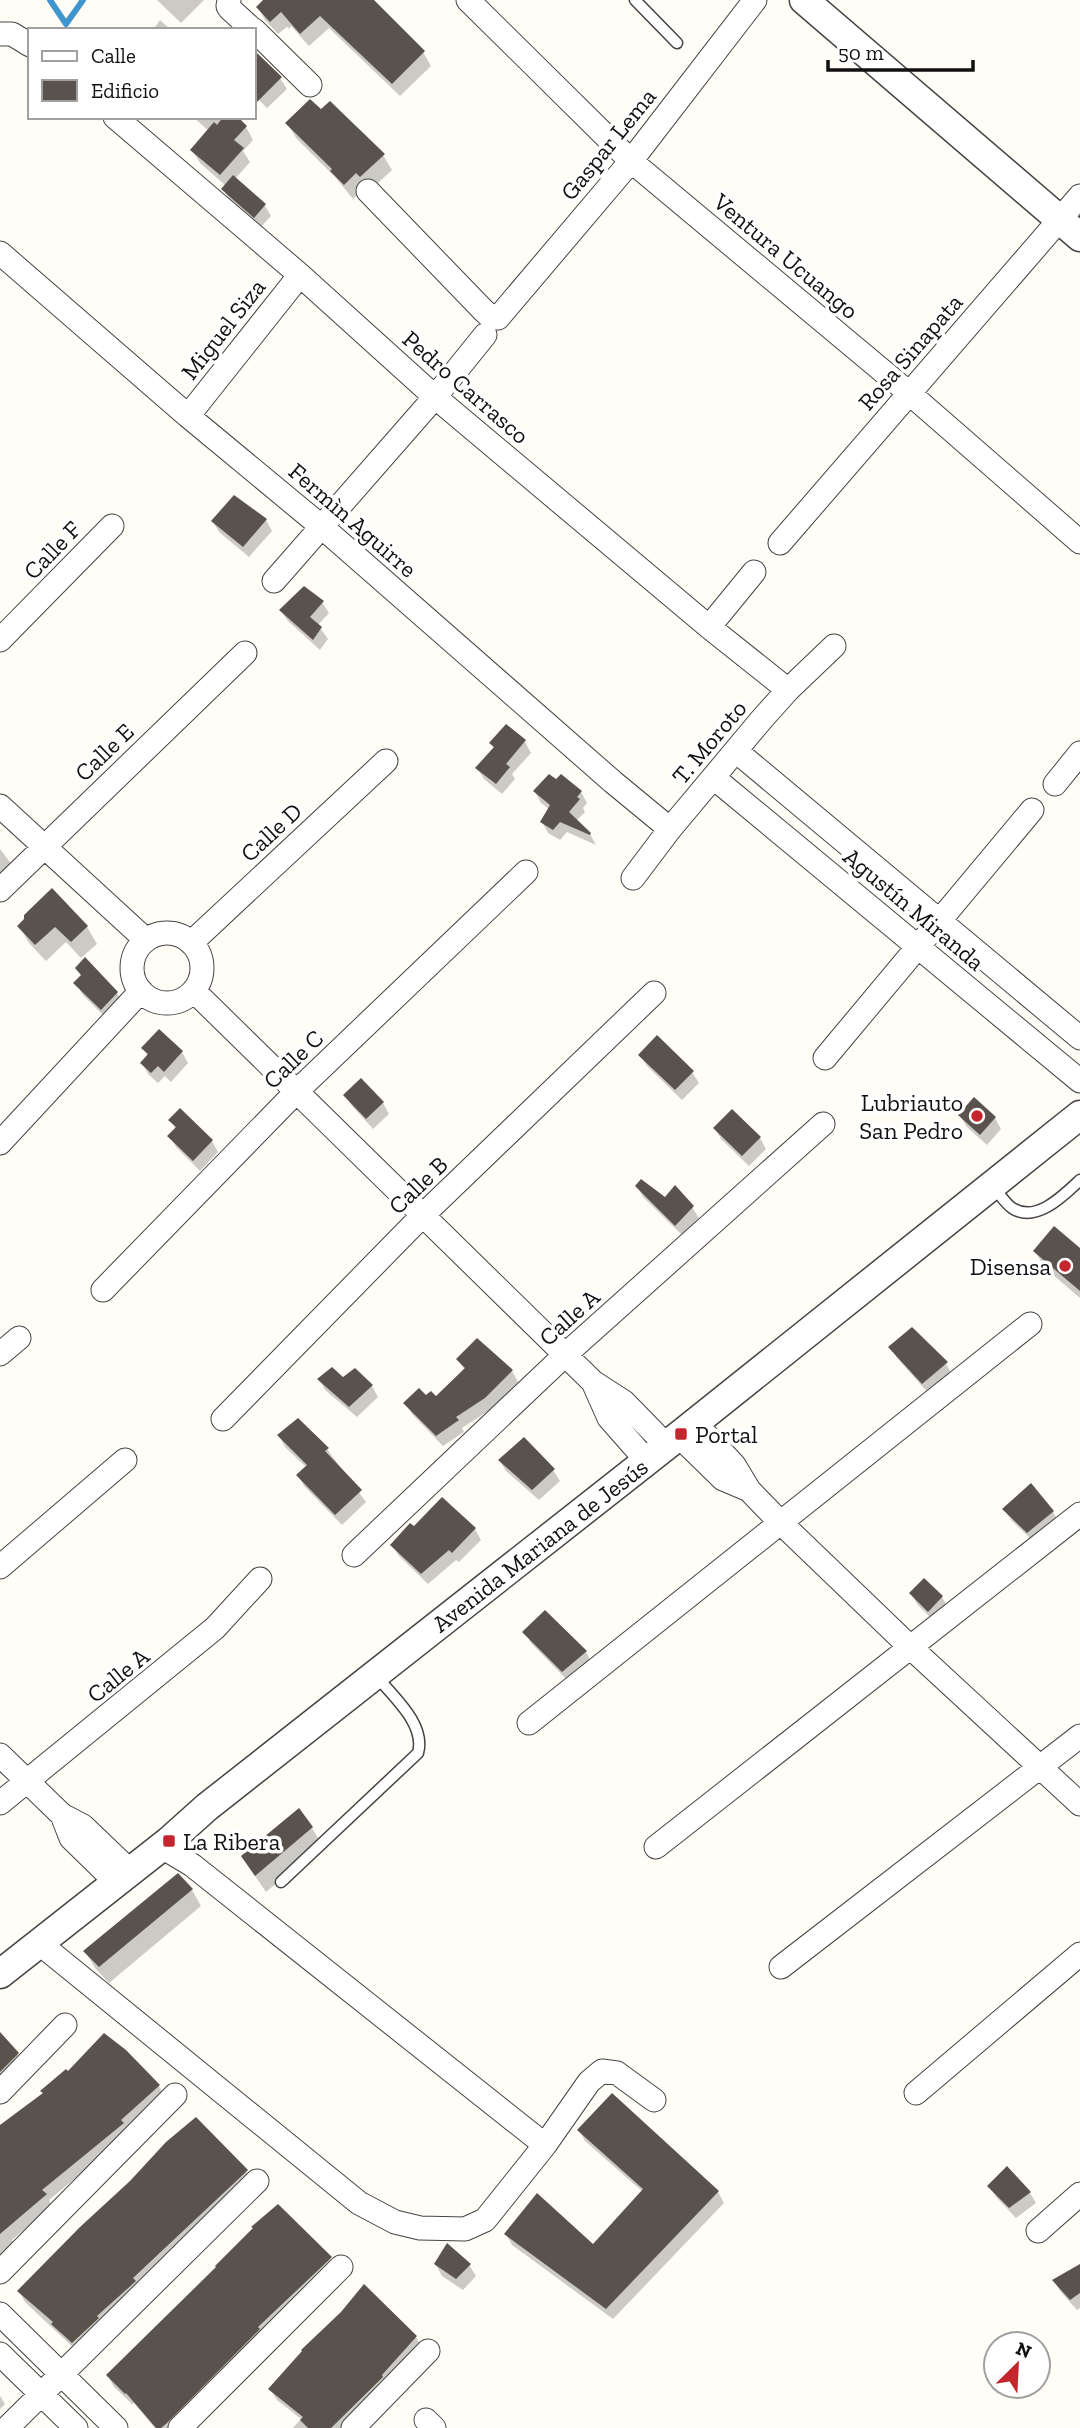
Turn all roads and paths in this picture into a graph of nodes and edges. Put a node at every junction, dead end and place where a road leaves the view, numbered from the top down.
1 (468, 0) edge
2 (635, 0) edge
3 (755, 0) edge
4 (804, 0) edge
5 (232, 7) edge
6 (251, 28) edge
7 (256, 33) edge
8 (1, 34) edge
9 (677, 43) dead end
10 (28, 44) edge
11 (310, 85) dead end
12 (117, 119) edge
13 (631, 161) junction
14 (368, 191) dead end
15 (1080, 196) edge
16 (1070, 229) edge
17 (0, 253) edge
18 (300, 275) junction
19 (491, 326) junction
20 (909, 393) junction
21 (435, 397) junction
22 (188, 416) junction
23 (112, 526) dead end
24 (322, 527) junction
25 (780, 542) dead end
26 (1080, 542) edge
27 (754, 572) dead end
28 (274, 580) dead end
29 (709, 627) junction
30 (0, 640) edge
31 (834, 646) dead end
32 (245, 653) dead end
33 (788, 690) junction
34 (736, 751) junction
35 (1080, 753) edge
36 (386, 761) dead end
37 (714, 778) junction
38 (1055, 784) dead end
39 (0, 806) edge
40 (1032, 810) dead end
41 (670, 828) junction
42 (43, 846) junction
43 (526, 872) dead end
44 (633, 878) dead end
45 (0, 890) edge
46 (939, 919) junction
47 (146, 940) junction
48 (191, 943) junction
49 (918, 945) junction
50 (194, 990) junction
51 (141, 991) junction
52 (654, 993) dead end
53 (1080, 1038) edge
54 (825, 1058) dead end
55 (1080, 1081) edge
56 (297, 1091) junction
57 (1080, 1115) edge
58 (823, 1124) dead end
59 (0, 1143) edge
60 (1080, 1180) edge
61 (991, 1185) junction
62 (422, 1216) junction
63 (103, 1290) dead end
64 (1030, 1324) dead end
65 (19, 1338) dead end
66 (0, 1354) edge
67 (566, 1354) junction
68 (223, 1419) dead end
69 (671, 1441) junction
70 (125, 1460) dead end
71 (1080, 1514) edge
72 (780, 1522) junction
73 (354, 1555) dead end
74 (0, 1567) edge
75 (260, 1579) dead end
76 (909, 1646) junction
77 (375, 1675) junction
78 (529, 1723) dead end
79 (1080, 1736) edge
80 (0, 1755) edge
81 (1041, 1766) junction
82 (27, 1781) junction
83 (0, 1803) edge
84 (1080, 1804) edge
85 (162, 1847) junction
86 (656, 1847) dead end
87 (123, 1877) junction
88 (281, 1882) dead end
89 (39, 1943) junction
90 (1080, 1954) edge
91 (781, 1966) dead end
92 (0, 1974) edge
93 (65, 2025) dead end
94 (0, 2092) edge
95 (916, 2093) dead end
96 (174, 2095) dead end
97 (654, 2100) dead end
98 (545, 2146) junction
99 (257, 2181) dead end
100 (1080, 2194) edge
101 (1038, 2231) dead end
102 (341, 2267) dead end
103 (0, 2272) edge
104 (0, 2314) edge
105 (428, 2351) dead end
106 (0, 2354) edge
107 (62, 2373) junction
108 (41, 2394) junction
109 (7, 2428) edge
110 (76, 2428) edge
111 (116, 2428) edge
112 (180, 2428) edge
113 (353, 2428) edge

1 - 13 street, Ventura Ucuango
2 - 9 lane
3 - 13 street, Gaspar Lema
4 - 16 street
5 - 6 street
7 - 11 street
8 - 10 street
12 - 18 street, Pedro Carrasco
13 - 19 street, Gaspar Lema
13 - 20 street, Ventura Ucuango
14 - 19 street
15 - 16 street, Rosa Sinapata
16 - 20 street, Rosa Sinapata
17 - 22 street, Fermìn Aguirre
18 - 21 street, Pedro Carrasco
18 - 22 street, Miguel Siza
19 - 21 street, Gaspar Lema
20 - 25 street, Rosa Sinapata
20 - 26 street, Ventura Ucuango
21 - 24 street, Gaspar Lema
21 - 29 street, Pedro Carrasco
22 - 24 street, Fermìn Aguirre
23 - 30 street, Calle F
24 - 28 street, Gaspar Lema
24 - 41 street, Fermìn Aguirre
27 - 29 street
29 - 33 street, Pedro Carrasco
31 - 33 street, T. Moroto
32 - 42 street, Calle E
33 - 34 street, T. Moroto
34 - 37 street, T. Moroto
34 - 46 street, Agustín Miranda
35 - 38 street
36 - 48 street, Calle D
37 - 41 street, T. Moroto
37 - 49 street, Agustín Miranda
39 - 42 street
40 - 46 street
41 - 44 street, T. Moroto
42 - 45 street, Calle E
42 - 47 street
43 - 56 street, Calle C
46 - 49 street
46 - 53 street, Agustín Miranda
47 - 48 street
47 - 51 street
48 - 50 street
49 - 54 street
49 - 55 street, Agustín Miranda
50 - 51 street
50 - 56 street
51 - 59 street
52 - 62 street, Calle B
56 - 62 street
56 - 63 street, Calle C
57 - 61 street, Avenida Mariana de Jesús
58 - 67 street, Calle A
60 - 61 lane
61 - 69 street, Avenida Mariana de Jesús
62 - 67 street
62 - 68 street, Calle B
64 - 72 street
65 - 66 street
67 - 69 street
67 - 73 street, Calle A
69 - 72 street
69 - 77 street, Avenida Mariana de Jesús
70 - 74 street
71 - 76 street
72 - 76 street
72 - 78 street
75 - 82 street, Calle A
76 - 81 street
76 - 86 street
77 - 85 street, Avenida Mariana de Jesús
77 - 88 lane
79 - 81 street
80 - 82 street
81 - 84 street
81 - 91 street
82 - 83 street, Calle A
82 - 87 street
85 - 87 street, Avenida Mariana de Jesús
85 - 98 street
87 - 89 street, Avenida Mariana de Jesús
89 - 92 street, Avenida Mariana de Jesús
89 - 98 street
90 - 95 street
93 - 94 street
96 - 103 street
97 - 98 street
99 - 107 street
100 - 101 street
102 - 112 street
104 - 107 street
105 - 113 street
106 - 108 street
107 - 108 street
107 - 111 street
108 - 109 street
108 - 110 street

